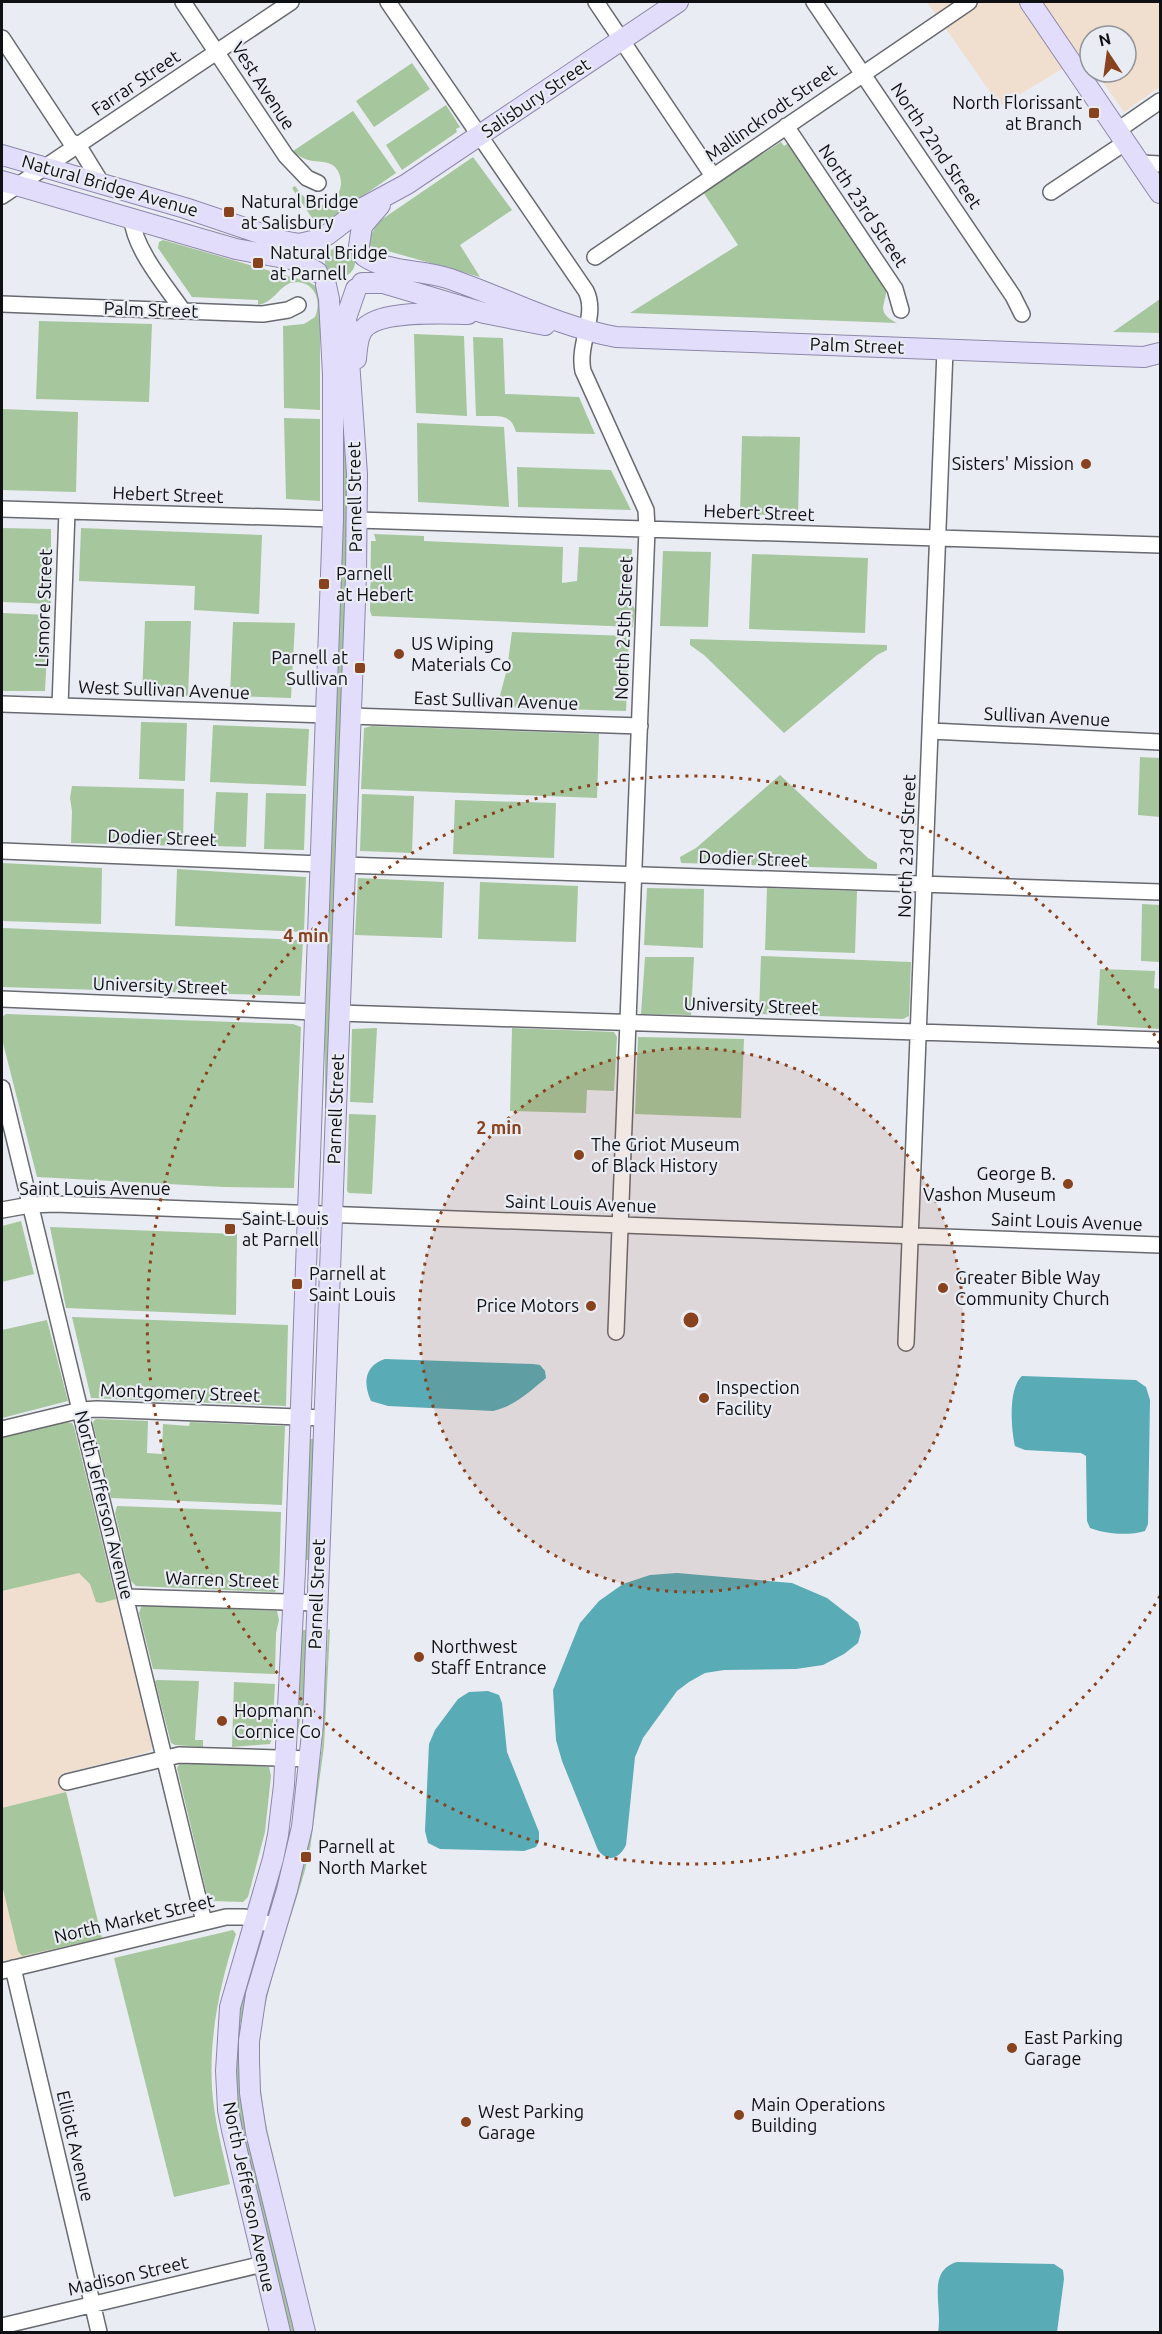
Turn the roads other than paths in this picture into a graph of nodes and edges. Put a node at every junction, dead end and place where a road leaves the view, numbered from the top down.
1 (183, 2) edge
2 (291, 2) edge
3 (388, 2) edge
4 (596, 2) edge
5 (678, 2) edge
6 (814, 2) edge
7 (969, 2) edge
8 (1030, 2) edge
9 (2, 38) edge
10 (622, 39) junction
11 (218, 52) junction
12 (863, 73) junction
13 (1161, 101) edge
14 (786, 126) junction
15 (480, 136) junction
16 (1122, 136) junction
17 (78, 145) junction
18 (2, 155) edge
19 (1141, 163) junction
20 (2, 164) edge
21 (1161, 164) edge
22 (43, 167) junction
23 (713, 176) junction
24 (318, 183) dead end
25 (102, 184) junction
26 (7, 187) edge
27 (1051, 192) dead end
28 (393, 193) junction
29 (1161, 193) edge
30 (185, 208) junction
31 (132, 219) junction
32 (324, 237) junction
33 (361, 251) junction
34 (595, 257) dead end
35 (322, 278) junction
36 (359, 286) junction
37 (2, 304) edge
38 (298, 305) dead end
39 (901, 310) dead end
40 (183, 311) junction
41 (484, 313) junction
42 (1022, 314) dead end
43 (578, 329) junction
44 (945, 350) junction
45 (1155, 357) edge
46 (352, 400) junction
47 (2, 509) edge
48 (67, 511) junction
49 (333, 519) junction
50 (357, 520) junction
51 (647, 529) junction
52 (938, 538) junction
53 (1161, 545) edge
54 (2, 704) edge
55 (60, 706) junction
56 (326, 715) junction
57 (351, 716) junction
58 (640, 726) junction
59 (931, 731) junction
60 (1161, 742) edge
61 (2, 852) edge
62 (321, 864) junction
63 (344, 865) junction
64 (634, 875) junction
65 (925, 883) junction
66 (1161, 892) edge
67 (2, 999) edge
68 (316, 1012) junction
69 (339, 1013) junction
70 (629, 1021) junction
71 (919, 1032) junction
72 (1161, 1041) edge
73 (314, 1068) junction
74 (2, 1088) edge
75 (30, 1204) junction
76 (2, 1210) edge
77 (307, 1214) junction
78 (332, 1215) junction
79 (621, 1226) junction
80 (912, 1236) junction
81 (1161, 1245) edge
82 (616, 1332) dead end
83 (906, 1343) dead end
84 (81, 1410) junction
85 (300, 1417) junction
86 (324, 1418) junction
87 (2, 1429) edge
88 (126, 1597) junction
89 (293, 1602) junction
90 (317, 1603) junction
91 (286, 1757) junction
92 (163, 1758) junction
93 (310, 1759) junction
94 (67, 1782) dead end
95 (254, 1919) junction
96 (204, 1922) junction
97 (276, 1926) junction
98 (7, 1970) edge
99 (263, 2264) junction
100 (92, 2305) junction
101 (2, 2326) edge
102 (99, 2332) edge
103 (280, 2332) edge
104 (305, 2332) edge

1 - 11 street, Vest Avenue
2 - 11 street, Farrar Street
3 - 15 street, North 25th Street
4 - 10 street
5 - 10 main road, Salisbury Street
6 - 12 street, North 22nd Street
7 - 12 street, Mallinckrodt Street
8 - 16 main road
9 - 17 street
10 - 15 main road, Salisbury Street
10 - 23 street
11 - 17 street, Farrar Street
11 - 24 street, Vest Avenue
12 - 14 street, Mallinckrodt Street
12 - 42 street, North 22nd Street
13 - 16 street
14 - 23 street, Mallinckrodt Street
14 - 39 street, North 23rd Street
15 - 28 main road, Salisbury Street
15 - 43 street, North 25th Street
16 - 19 main road
16 - 27 street
17 - 22 street, Farrar Street
17 - 25 street
18 - 22 main road, Natural Bridge Avenue
19 - 21 street
19 - 29 main road
20 - 22 main road
22 - 25 main road, Natural Bridge Avenue
22 - 26 street, Farrar Street
23 - 34 street, Mallinckrodt Street
25 - 30 main road, Natural Bridge Avenue
26 - 30 main road
26 - 31 main road, Natural Bridge Avenue
28 - 32 main road, Salisbury Street
28 - 33 main road, Salisbury Street
30 - 32 main road, Natural Bridge Avenue
31 - 35 main road, Natural Bridge Avenue
31 - 40 street
32 - 33 main road
32 - 35 main road
33 - 36 main road
33 - 43 main road
35 - 36 main road
35 - 49 main road, Parnell Street
36 - 41 main road
36 - 46 main road, Parnell Street
37 - 40 street, Palm Street
38 - 40 street, Palm Street
41 - 43 main road
41 - 46 main road
43 - 44 main road, Palm Street
43 - 51 street, North 25th Street
44 - 45 main road, Palm Street
44 - 52 street, North 23rd Street
46 - 50 main road, Parnell Street
47 - 48 street, Hebert Street
48 - 49 street, Hebert Street
48 - 55 street, Lismore Street
49 - 56 main road, Parnell Street
50 - 51 street, Hebert Street
50 - 57 main road, Parnell Street
51 - 52 street, Hebert Street
51 - 58 street, North 25th Street
52 - 53 street, Hebert Street
52 - 59 street, North 23rd Street
54 - 55 street, West Sullivan Avenue
55 - 56 street, West Sullivan Avenue
56 - 62 main road, Parnell Street
57 - 58 street, East Sullivan Avenue
57 - 63 main road, Parnell Street
58 - 64 street, North 25th Street
59 - 60 street, Sullivan Avenue
59 - 65 street, North 23rd Street
61 - 62 street, Dodier Street
62 - 68 main road, Parnell Street
63 - 64 street, Dodier Street
63 - 69 main road, Parnell Street
64 - 65 street, Dodier Street
64 - 70 street, North 25th Street
65 - 66 street, Dodier Street
65 - 71 street, North 23rd Street
67 - 68 street, University Street
68 - 73 main road, Parnell Street
69 - 70 street, University Street
69 - 78 main road, Parnell Street
70 - 71 street, University Street
70 - 79 street, North 25th Street
71 - 72 street, University Street
71 - 80 street, North 23rd Street
73 - 77 main road, Parnell Street
73 - 78 main road
74 - 75 street, North Jefferson Avenue
75 - 76 street, Saint Louis Avenue
75 - 77 street, Saint Louis Avenue
75 - 84 street, North Jefferson Avenue
77 - 78 street, Saint Louis Avenue
77 - 85 main road, Parnell Street
78 - 79 street, Saint Louis Avenue
78 - 86 main road, Parnell Street
79 - 80 street, Saint Louis Avenue
79 - 82 street, North 25th Street
80 - 81 street, Saint Louis Avenue
80 - 83 street, North 23rd Street
84 - 85 street, Montgomery Street
84 - 87 street, Montgomery Street
84 - 88 street, North Jefferson Avenue
85 - 86 street, Montgomery Street
85 - 89 main road, Parnell Street
86 - 90 main road, Parnell Street
88 - 89 street, Warren Street
88 - 92 street, North Jefferson Avenue
89 - 90 street, Warren Street
89 - 91 main road, Parnell Street
90 - 93 main road, Parnell Street
91 - 92 street
91 - 93 street
91 - 95 main road, Parnell Street
92 - 94 street
92 - 96 street, North Jefferson Avenue
93 - 97 main road, Parnell Street
95 - 96 street, North Market Street
95 - 97 street, North Market Street
95 - 99 main road, North Jefferson Avenue
96 - 98 street, North Market Street
97 - 104 main road, North Jefferson Avenue
98 - 100 street, Elliott Avenue
99 - 100 street, Madison Street
99 - 103 main road, North Jefferson Avenue
100 - 101 street, Madison Street
100 - 102 street, Elliott Avenue

